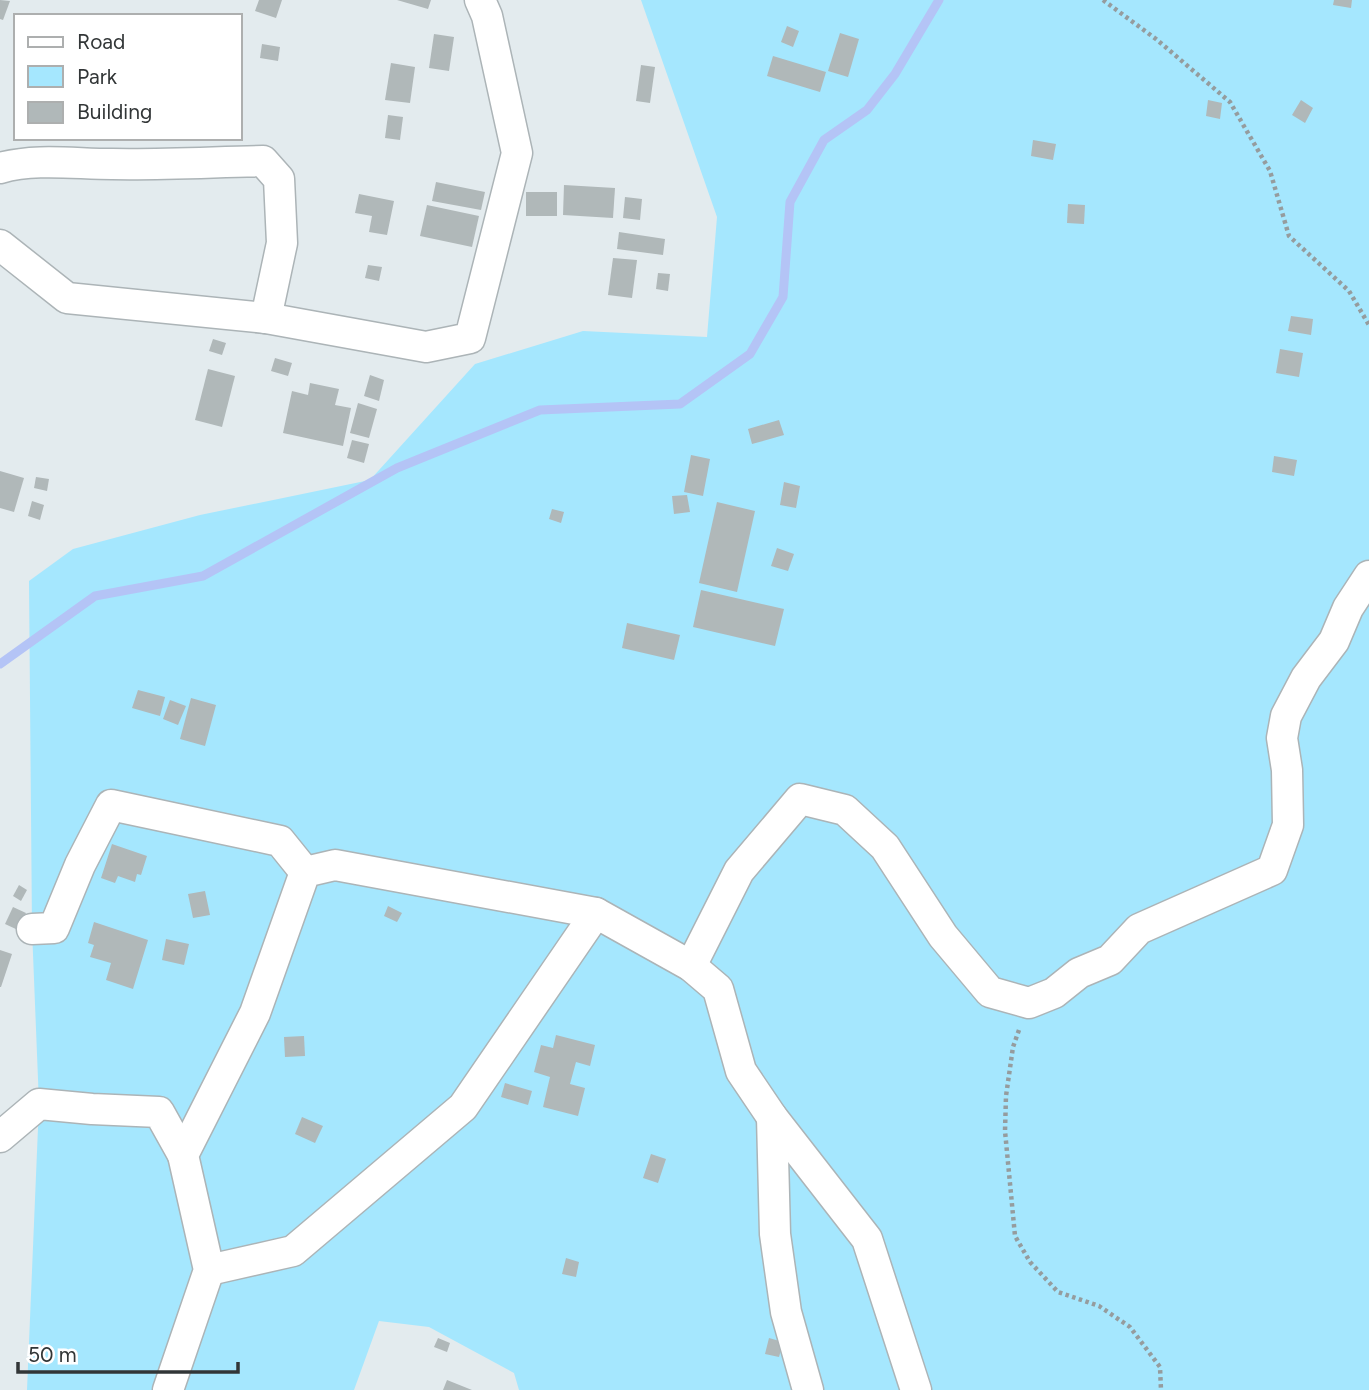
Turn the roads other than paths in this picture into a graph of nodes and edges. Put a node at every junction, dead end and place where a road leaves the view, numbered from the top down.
1 (480, 0) edge
2 (0, 168) edge
3 (0, 245) edge
4 (266, 318) junction
5 (1369, 576) edge
6 (305, 872) junction
7 (596, 913) junction
8 (32, 929) dead end
9 (691, 966) junction
10 (772, 1117) junction
11 (0, 1136) edge
12 (183, 1155) junction
13 (209, 1270) junction
14 (168, 1390) edge
15 (808, 1390) edge
16 (916, 1390) edge

1 - 4 street
2 - 4 street
3 - 4 street
5 - 9 street
6 - 7 street
6 - 8 street
6 - 12 street
7 - 9 street
7 - 13 street
9 - 10 street
10 - 15 street
10 - 16 street
11 - 12 street
12 - 13 street
13 - 14 street

